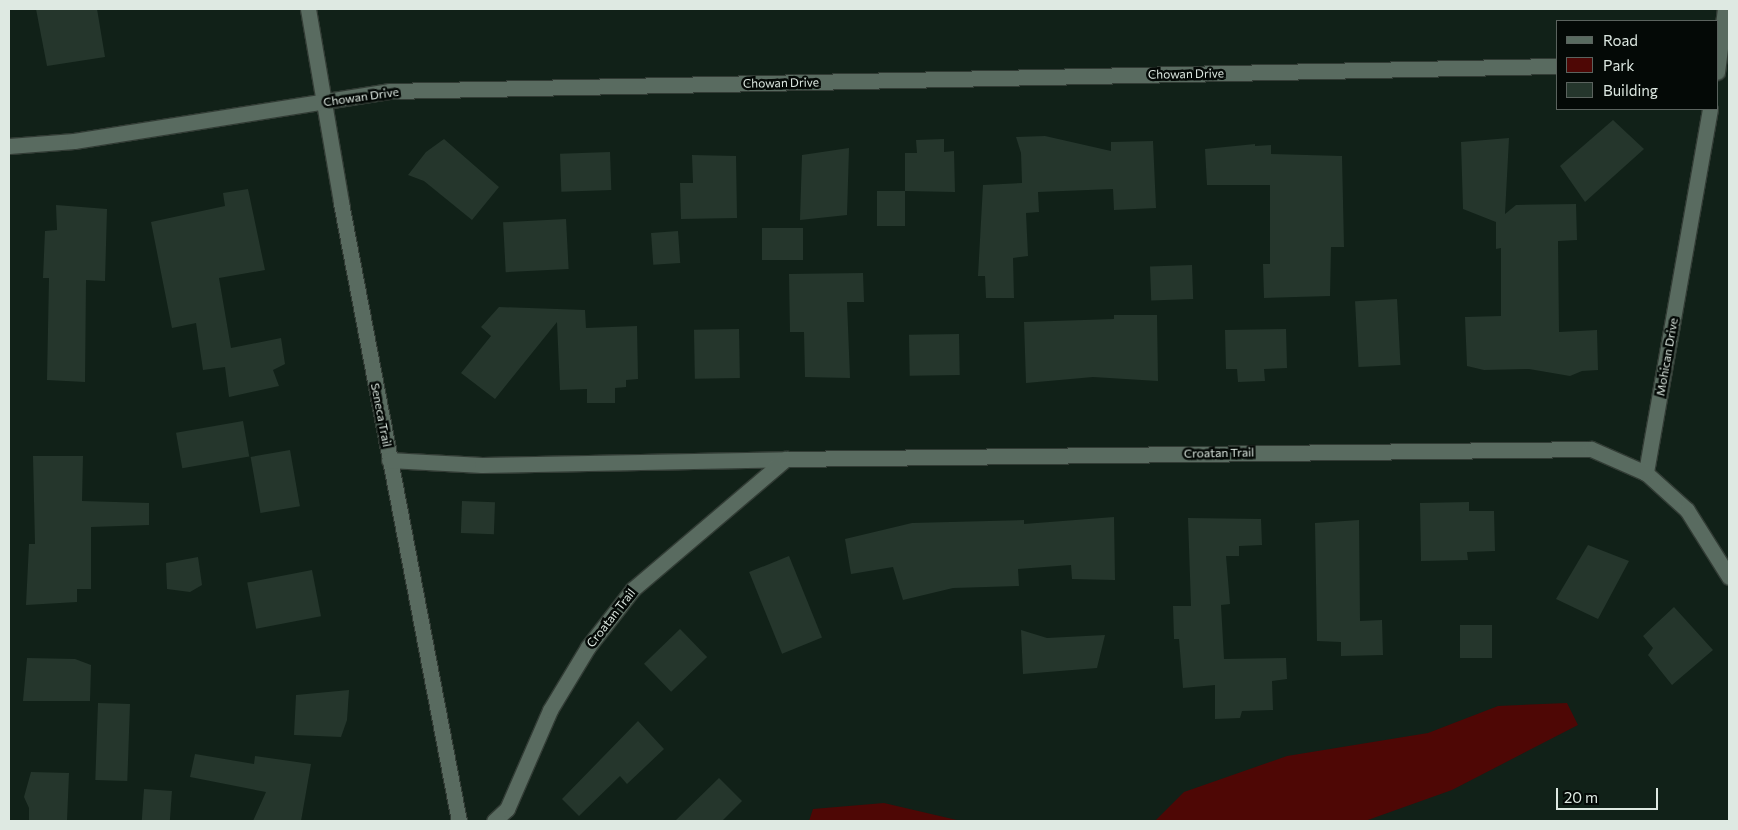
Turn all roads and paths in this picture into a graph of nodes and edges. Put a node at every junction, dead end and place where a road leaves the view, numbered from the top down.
1 (308, 9) edge
2 (1725, 9) edge
3 (1720, 65) edge
4 (1556, 66) edge
5 (325, 102) junction
6 (1710, 110) edge
7 (9, 146) edge
8 (786, 459) junction
9 (389, 460) junction
10 (1646, 473) junction
11 (1729, 577) edge
12 (459, 821) edge
13 (494, 821) edge

1 - 5 street, Seneca Trail
2 - 3 street
4 - 5 street, Chowan Drive
5 - 7 street, Chowan Drive
5 - 9 street, Seneca Trail
6 - 10 street, Mohican Drive
8 - 9 street, Croatan Trail
8 - 10 street, Croatan Trail
8 - 13 street, Croatan Trail
9 - 12 street, Seneca Trail
10 - 11 street

